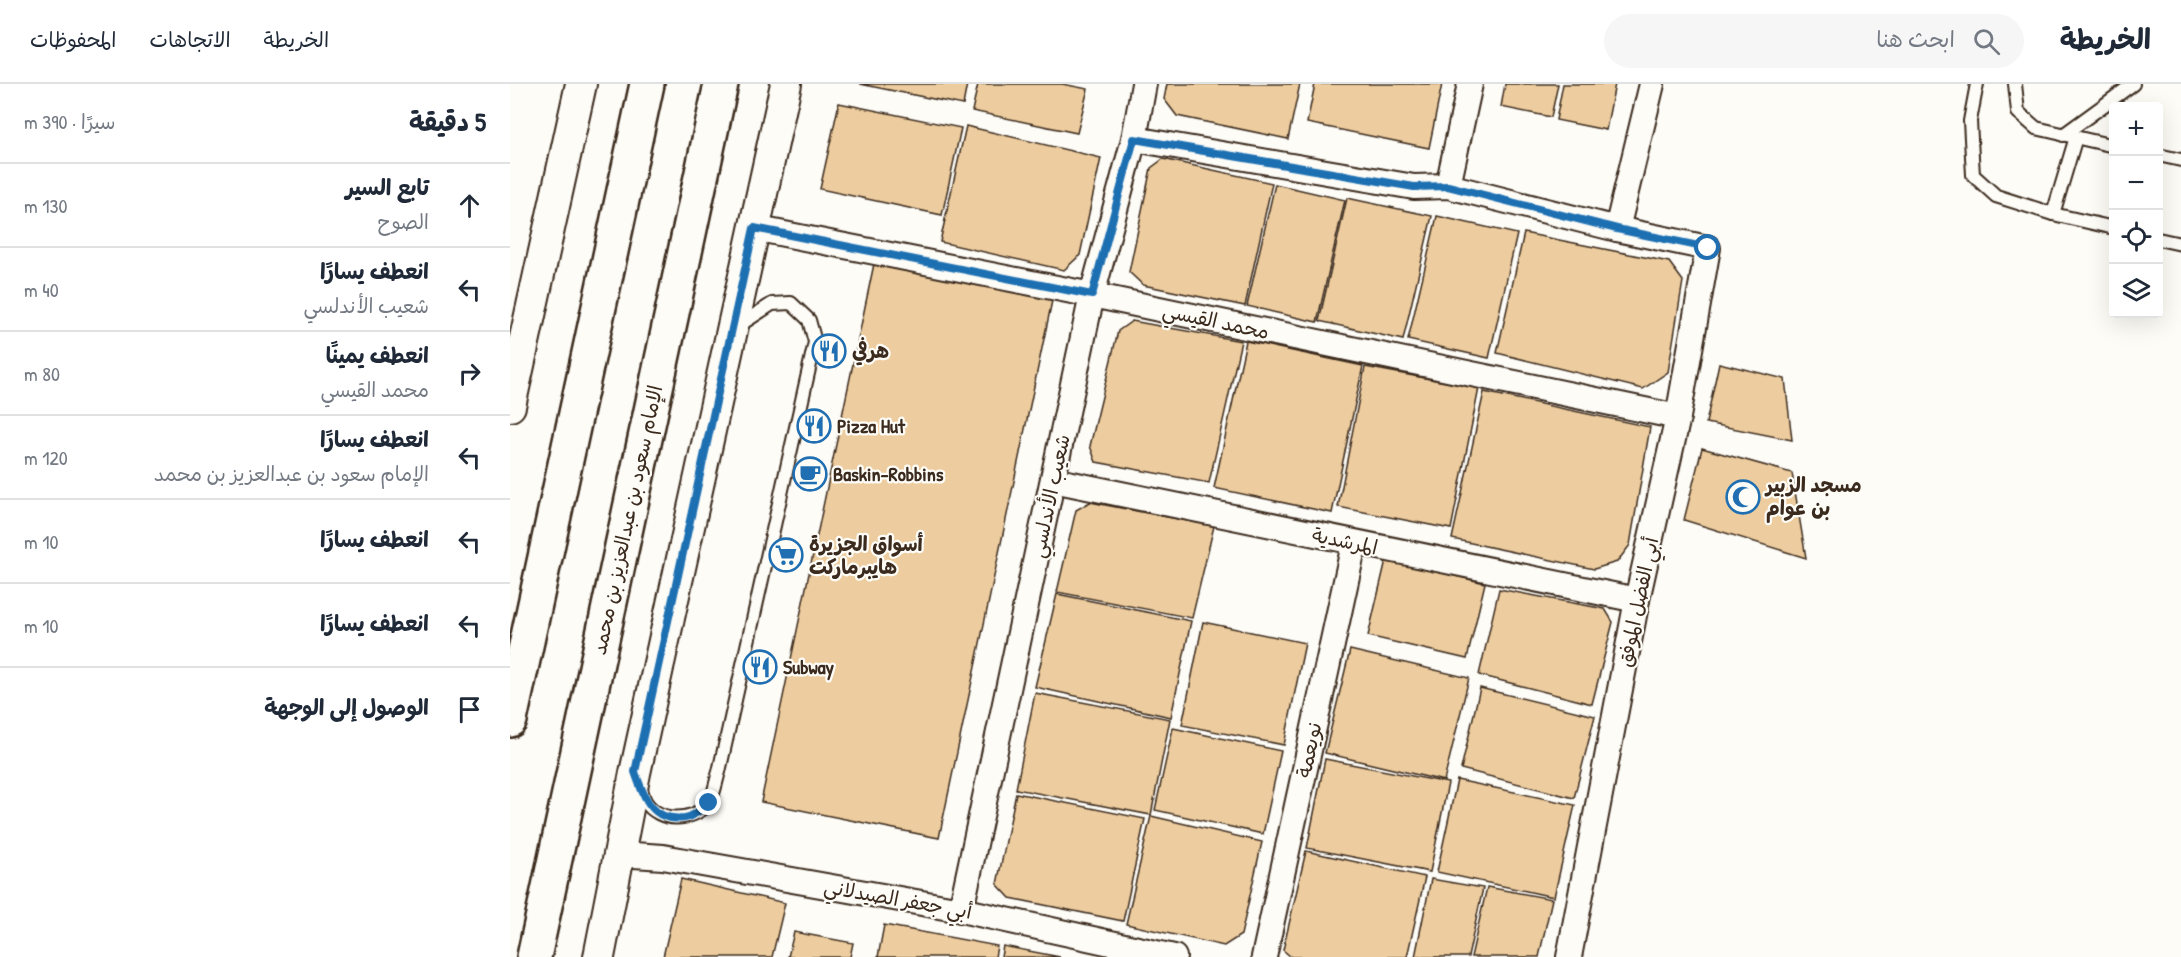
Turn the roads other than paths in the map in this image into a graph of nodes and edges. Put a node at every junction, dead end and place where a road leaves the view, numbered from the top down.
1 (580, 84) edge
2 (647, 84) edge
3 (721, 84) edge
4 (786, 84) edge
5 (1144, 84) edge
6 (1470, 84) edge
7 (1652, 84) edge
8 (1977, 84) edge
9 (2015, 84) edge
10 (2133, 84) edge
11 (2063, 135) junction
12 (2076, 137) junction
13 (1134, 139) junction
14 (2109, 145) edge
15 (2163, 157) edge
16 (2181, 160) edge
17 (1448, 186) junction
18 (2054, 214) junction
19 (2109, 227) edge
20 (754, 228) junction
21 (1617, 229) junction
22 (2163, 240) edge
23 (2181, 244) edge
24 (1092, 295) junction
25 (518, 325) edge
26 (732, 330) junction
27 (510, 406) edge
28 (1677, 417) junction
29 (1053, 480) junction
30 (1354, 544) junction
31 (1637, 600) junction
32 (510, 720) edge
33 (635, 772) junction
34 (619, 854) junction
35 (961, 910) junction
36 (534, 957) edge
37 (599, 957) edge
38 (1174, 957) edge
39 (1264, 957) edge
40 (1569, 957) edge

1 - 25 street
2 - 32 main road
3 - 36 main road, الإمام سعود بن عبدالعزيز بن محمد
4 - 20 street
5 - 13 street, شعيب الأندلسي
6 - 17 street
7 - 21 street
8 - 18 lane
9 - 11 lane
10 - 11 lane
11 - 12 lane
12 - 14 lane
12 - 18 lane
13 - 17 street
13 - 24 street, شعيب الأندلسي
15 - 16 lane
17 - 21 street
18 - 19 lane
20 - 24 street, محمد القيسي
20 - 26 street
21 - 28 street, أبي الفضل الموفق
22 - 23 lane
24 - 28 street, محمد القيسي
24 - 29 street, شعيب الأندلسي
25 - 27 street
26 - 33 street
26 - 33 lane
28 - 31 street, أبي الفضل الموفق
29 - 30 street, المرشدية
29 - 35 street, شعيب الأندلسي
30 - 31 street, المرشدية
30 - 39 street, نويعمة
31 - 40 street, أبي الفضل الموفق
33 - 34 street
34 - 35 street, أبي جعفر الصيدلاني
34 - 37 street
35 - 38 street, أبي جعفر الصيدلاني

